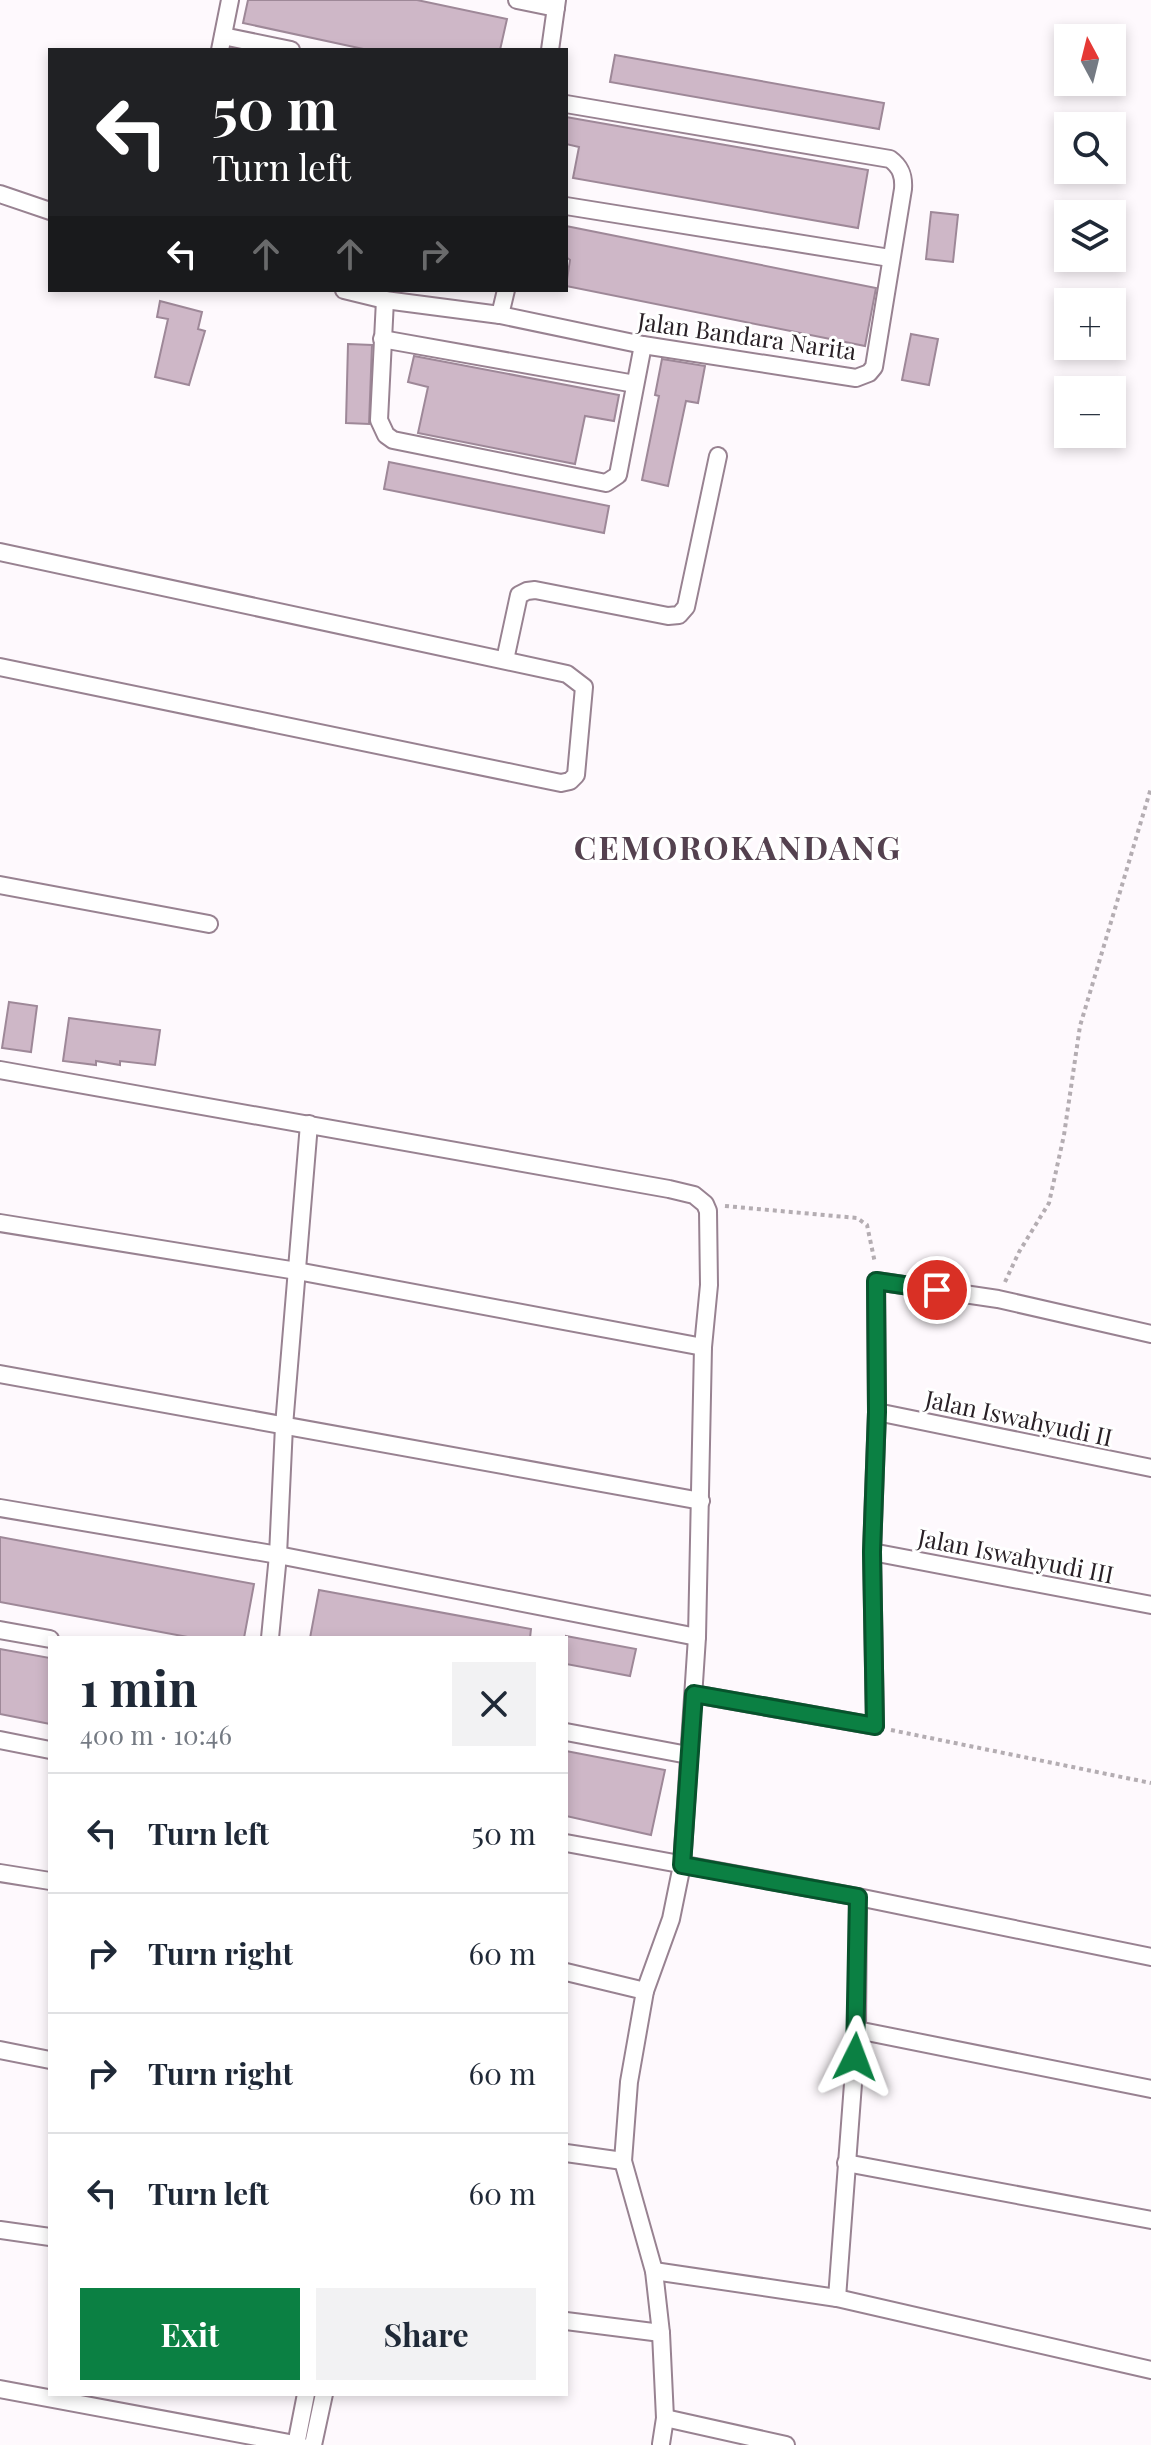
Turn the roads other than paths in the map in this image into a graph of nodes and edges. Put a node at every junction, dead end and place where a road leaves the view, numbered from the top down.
1 (230, 0) edge
2 (517, 0) edge
3 (556, 4) edge
4 (221, 43) edge
5 (271, 48) edge
6 (550, 48) edge
7 (568, 104) edge
8 (0, 194) edge
9 (568, 206) edge
10 (48, 210) edge
11 (890, 258) junction
12 (352, 292) edge
13 (506, 292) edge
14 (385, 300) junction
15 (500, 315) junction
16 (382, 339) junction
17 (643, 345) junction
18 (635, 384) junction
19 (718, 456) dead end
20 (0, 552) edge
21 (505, 660) junction
22 (0, 667) edge
23 (0, 885) edge
24 (209, 924) dead end
25 (0, 1070) edge
26 (309, 1124) junction
27 (0, 1223) edge
28 (297, 1271) junction
29 (1151, 1334) edge
30 (703, 1347) junction
31 (0, 1374) edge
32 (877, 1412) junction
33 (284, 1426) junction
34 (1151, 1468) edge
35 (701, 1501) junction
36 (0, 1508) edge
37 (872, 1552) junction
38 (278, 1555) junction
39 (1151, 1605) edge
40 (0, 1630) edge
41 (270, 1636) edge
42 (697, 1637) junction
43 (48, 1639) edge
44 (694, 1694) junction
45 (568, 1732) edge
46 (0, 1740) edge
47 (48, 1750) edge
48 (688, 1755) junction
49 (568, 1843) edge
50 (682, 1865) junction
51 (0, 1873) edge
52 (48, 1881) edge
53 (858, 1897) junction
54 (1151, 1957) edge
55 (568, 1972) edge
56 (645, 1991) junction
57 (857, 2030) junction
58 (0, 2050) edge
59 (48, 2060) edge
60 (1151, 2089) edge
61 (568, 2153) edge
62 (623, 2161) junction
63 (846, 2163) junction
64 (1151, 2220) edge
65 (0, 2230) edge
66 (48, 2237) edge
67 (654, 2271) junction
68 (837, 2298) junction
69 (568, 2321) edge
70 (661, 2333) junction
71 (1151, 2370) edge
72 (0, 2389) edge
73 (306, 2396) edge
74 (324, 2396) edge
75 (665, 2418) junction
76 (297, 2445) edge
77 (313, 2445) edge
78 (661, 2445) edge
79 (786, 2445) edge

1 - 4 street
2 - 3 street
3 - 6 street
4 - 5 street
7 - 11 street, Jalan Bandara Narita
8 - 10 street
9 - 11 street
11 - 17 street, Jalan Bandara Narita
12 - 14 street, Jalan Bandara Narita
13 - 15 street
14 - 15 street, Jalan Bandara Narita
14 - 16 street
15 - 17 street, Jalan Bandara Narita
16 - 18 street
16 - 18 street
17 - 18 street
19 - 21 street
20 - 21 street
21 - 22 street
23 - 24 street
25 - 26 street
26 - 28 street
26 - 30 street
27 - 28 street
28 - 30 street
28 - 33 street
29 - 32 street
30 - 35 street
31 - 33 street
32 - 34 street, Jalan Iswahyudi II
32 - 37 street
33 - 35 street
33 - 38 street
35 - 42 street
36 - 38 street
37 - 39 street, Jalan Iswahyudi III
37 - 44 street
38 - 41 street
38 - 42 street
40 - 43 street
42 - 44 street
44 - 48 street
45 - 48 street
46 - 47 street
48 - 50 street
49 - 50 street
50 - 53 street
50 - 56 street
51 - 52 street
53 - 54 street
53 - 57 street
55 - 56 street
56 - 62 street
57 - 60 street
57 - 63 street
58 - 59 street
61 - 62 street
62 - 67 street
63 - 64 street
63 - 68 street
65 - 66 street
67 - 68 street
67 - 70 street
68 - 71 street
69 - 70 street
70 - 75 street
72 - 76 street
73 - 76 street
74 - 77 street
75 - 78 street
75 - 79 street

